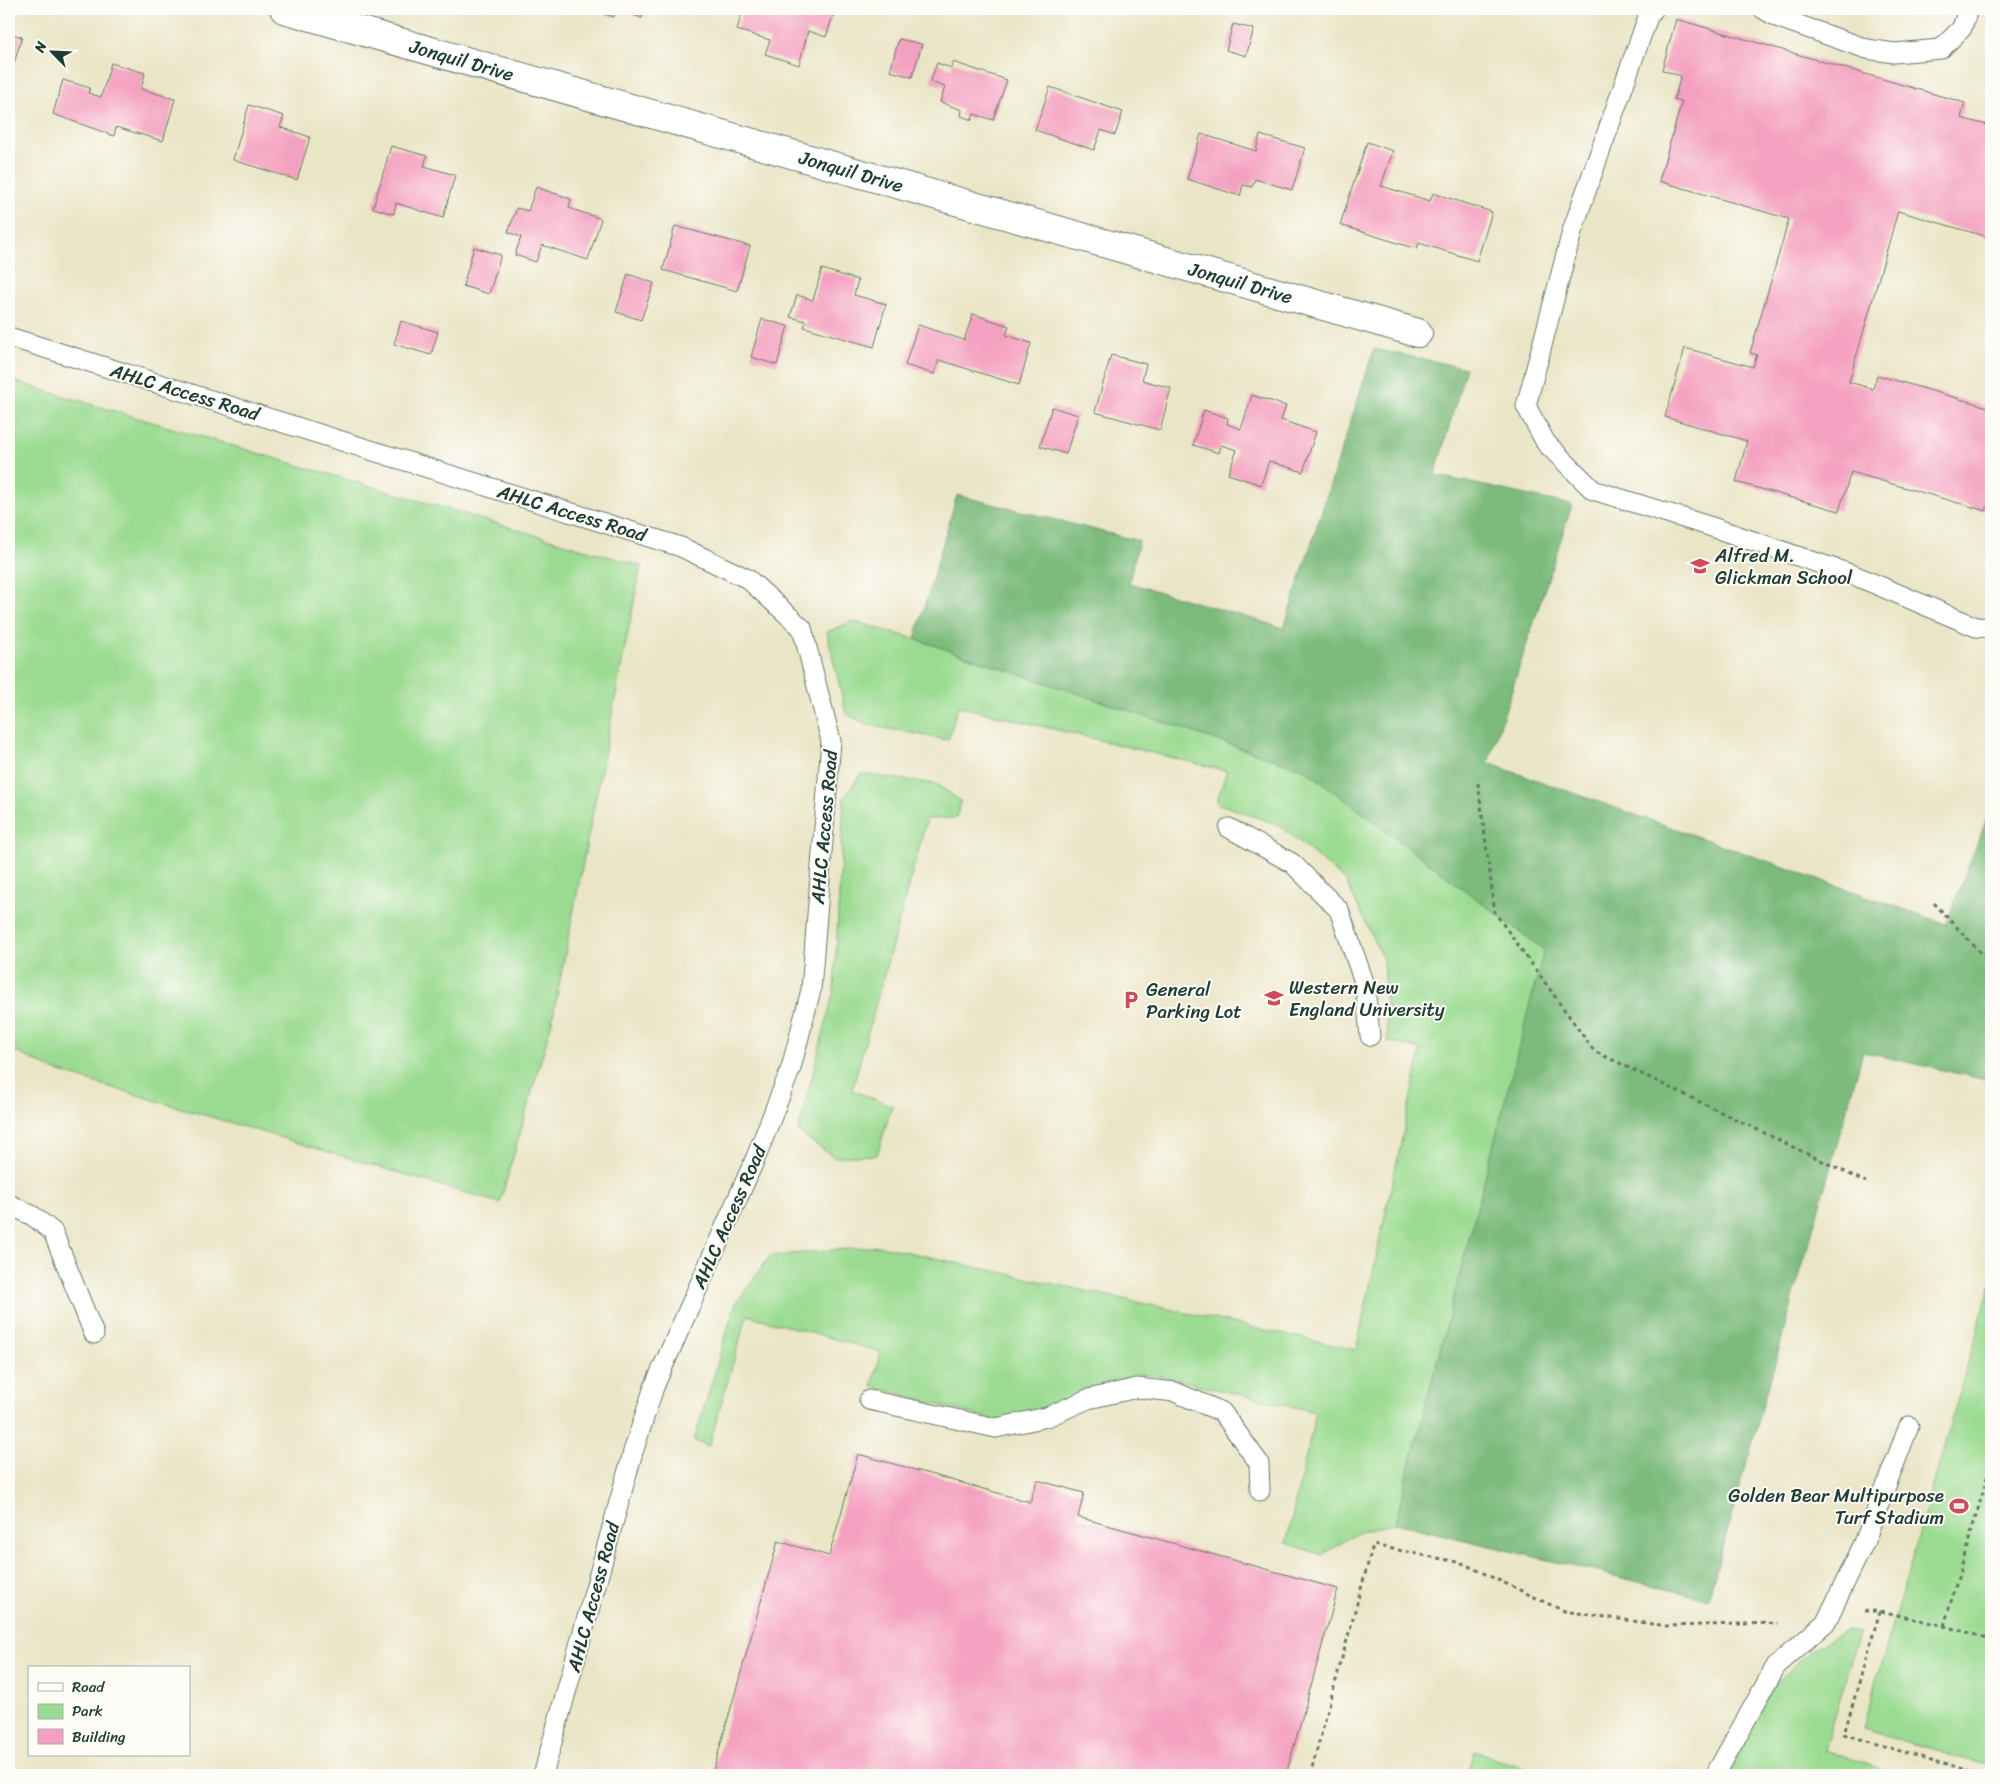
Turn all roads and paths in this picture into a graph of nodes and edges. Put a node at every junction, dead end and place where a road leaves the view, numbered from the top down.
1 (284, 9) edge
2 (1654, 9) edge
3 (1763, 9) edge
4 (1968, 9) edge
5 (1418, 333) dead end
6 (9, 337) edge
7 (1991, 628) edge
8 (1478, 783) dead end
9 (1229, 828) dead end
10 (1934, 903) dead end
11 (1991, 964) edge
12 (1370, 1036) dead end
13 (1866, 1182) dead end
14 (9, 1204) edge
15 (94, 1334) dead end
16 (869, 1400) dead end
17 (1910, 1426) dead end
18 (1991, 1464) edge
19 (1260, 1491) dead end
20 (1880, 1611) junction
21 (1826, 1622) junction
22 (1944, 1626) junction
23 (1991, 1639) edge
24 (544, 1775) edge
25 (1310, 1775) edge
26 (1715, 1775) edge
27 (1980, 1775) edge

1 - 5 street, Jonquil Drive
2 - 7 lane
3 - 4 lane
6 - 24 lane, AHLC Access Road
8 - 13 path
9 - 12 lane
10 - 11 path
14 - 15 lane
16 - 19 lane
17 - 21 lane
18 - 22 path
20 - 21 path
20 - 22 path
20 - 27 path
21 - 25 path
21 - 26 lane
22 - 23 path

